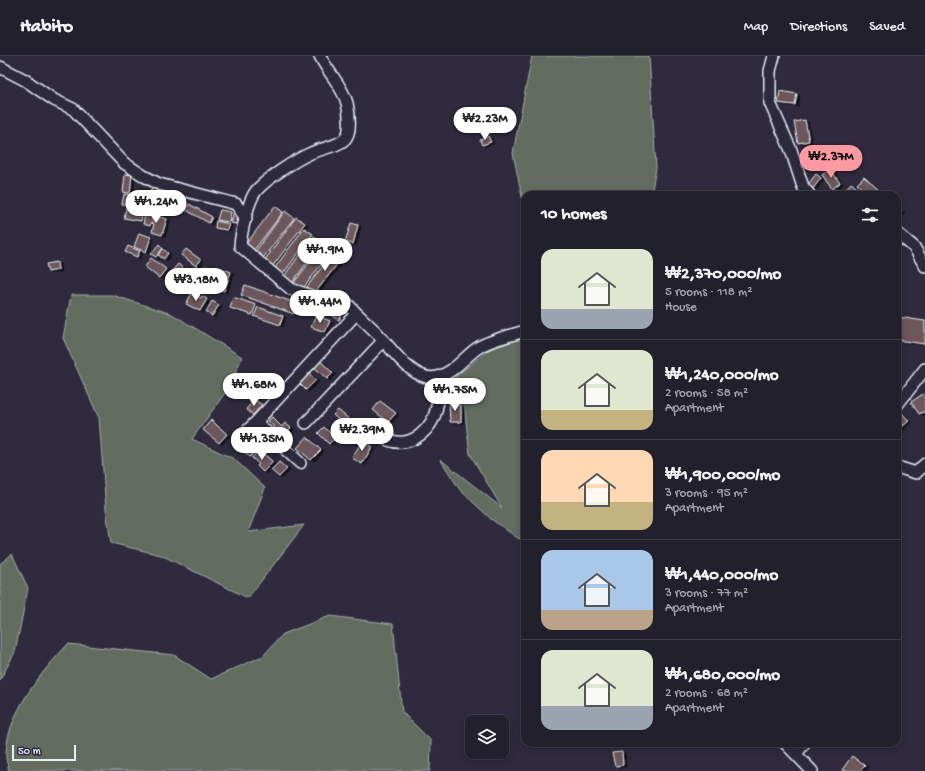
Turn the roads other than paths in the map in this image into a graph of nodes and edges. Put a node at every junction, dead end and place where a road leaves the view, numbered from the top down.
1 (320, 56) edge
2 (774, 56) edge
3 (0, 67) edge
4 (806, 191) edge
5 (246, 219) junction
6 (901, 236) edge
7 (925, 266) edge
8 (356, 314) junction
9 (521, 332) edge
10 (383, 341) junction
11 (925, 369) edge
12 (437, 377) junction
13 (901, 400) edge
14 (256, 422) junction
15 (306, 424) dead end
16 (241, 437) dead end
17 (388, 440) dead end
18 (300, 463) dead end
19 (925, 464) edge
20 (901, 468) edge
21 (790, 747) edge
22 (801, 747) edge
23 (797, 753) junction
24 (812, 771) edge

1 - 5 street
2 - 4 street
3 - 5 street
5 - 8 street
6 - 7 street
8 - 10 street
8 - 14 street
9 - 12 street
10 - 12 street
10 - 15 street
11 - 13 street
12 - 17 street
14 - 16 street
14 - 18 street
19 - 20 street
21 - 23 street
22 - 23 street
23 - 24 street

